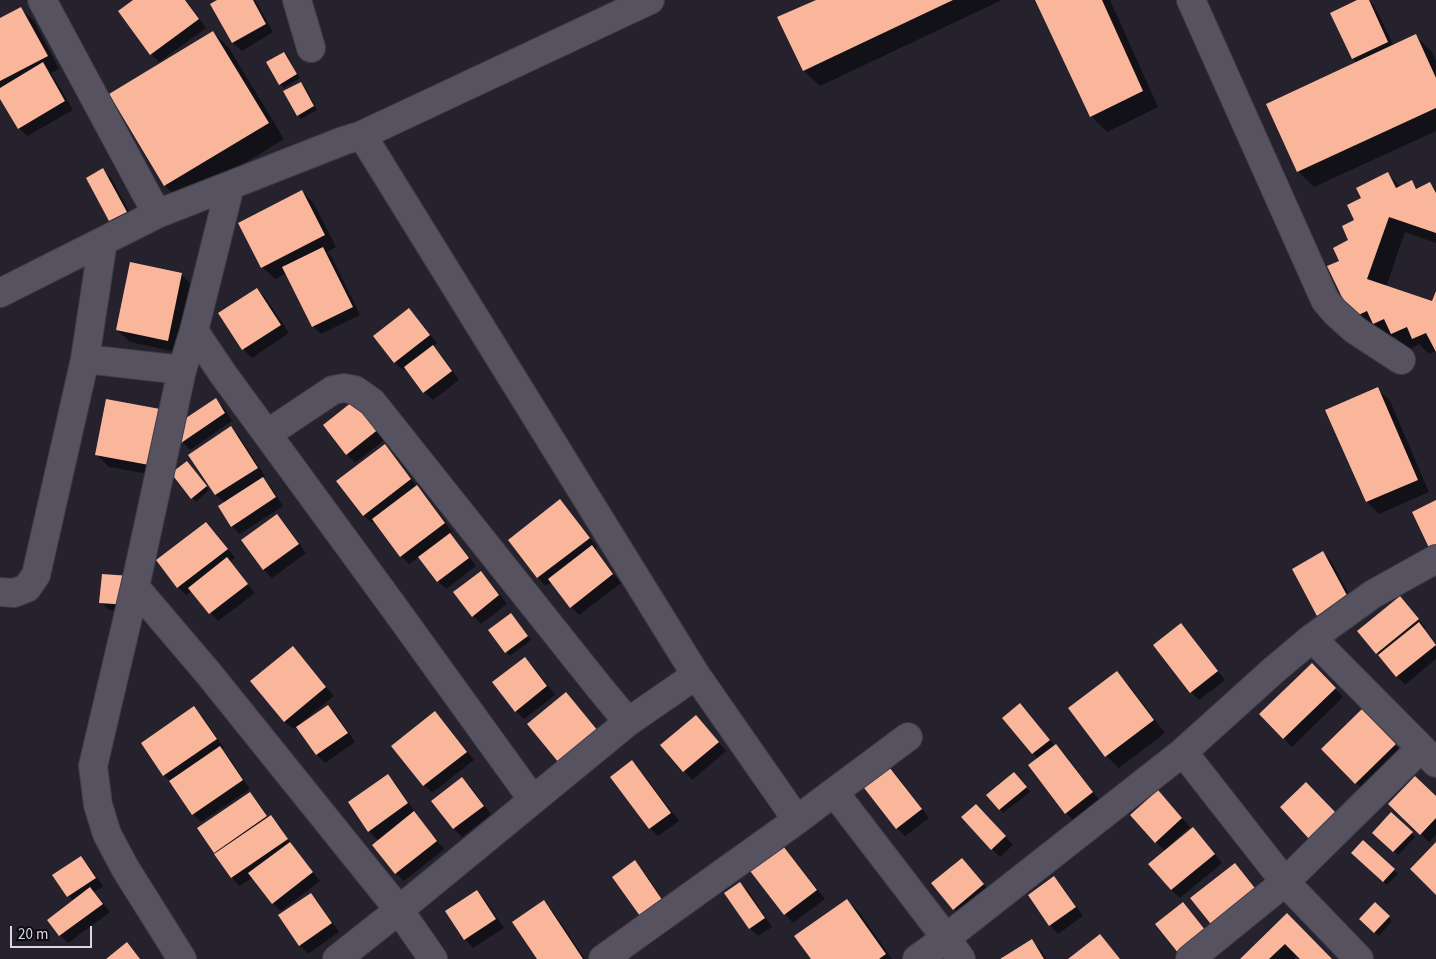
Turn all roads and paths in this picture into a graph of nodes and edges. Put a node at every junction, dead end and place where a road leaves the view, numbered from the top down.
1 (42, 0) edge
2 (297, 0) edge
3 (1191, 0) edge
4 (641, 2) edge
5 (311, 48) dead end
6 (362, 135) junction
7 (230, 186) junction
8 (157, 214) junction
9 (103, 241) junction
10 (0, 293) edge
11 (194, 330) junction
12 (85, 359) junction
13 (1401, 360) dead end
14 (182, 370) junction
15 (266, 434) junction
16 (1436, 559) edge
17 (134, 587) junction
18 (0, 592) edge
19 (1312, 638) junction
20 (696, 674) junction
21 (628, 722) junction
22 (908, 737) dead end
23 (1183, 752) junction
24 (1429, 756) edge
25 (834, 792) junction
26 (533, 800) junction
27 (797, 820) junction
28 (1285, 882) junction
29 (399, 910) junction
30 (953, 949) edge
31 (182, 959) edge
32 (337, 959) edge
33 (432, 959) edge
34 (603, 959) edge
35 (916, 959) edge
36 (1190, 959) edge
37 (1359, 959) edge

1 - 8 street
2 - 5 street
3 - 13 street
4 - 6 street
6 - 7 street
6 - 20 street
7 - 8 street
7 - 11 street
8 - 9 street
9 - 10 street
9 - 12 street
11 - 14 street
11 - 15 street
12 - 14 street
12 - 18 street
14 - 17 street
15 - 21 street
15 - 26 street
16 - 19 street
17 - 29 street
17 - 31 street
19 - 23 street
19 - 24 street
20 - 21 street
20 - 27 street
21 - 26 street
22 - 25 street
23 - 28 street
23 - 30 street
24 - 28 street
25 - 27 street
25 - 30 street
26 - 29 street
27 - 34 street
28 - 36 street
28 - 37 street
29 - 32 street
29 - 33 street
30 - 35 street

